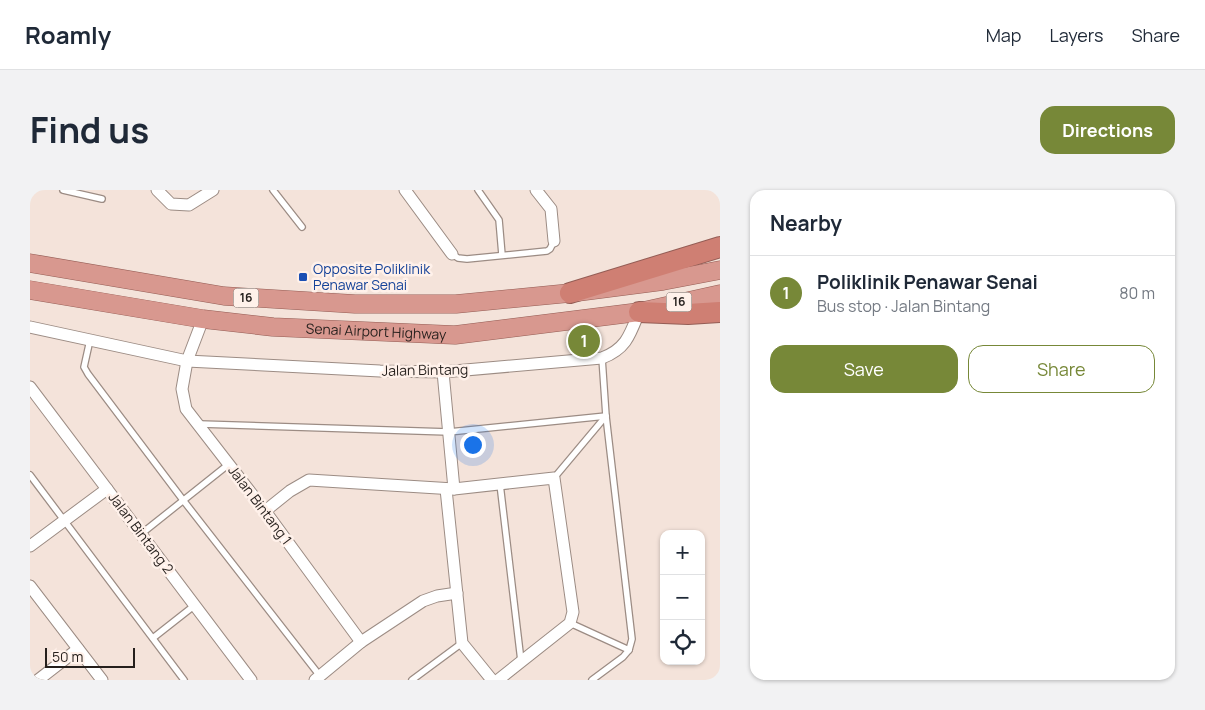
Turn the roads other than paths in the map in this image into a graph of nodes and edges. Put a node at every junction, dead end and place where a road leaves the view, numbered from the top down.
1 (63, 190) edge
2 (157, 190) edge
3 (213, 190) edge
4 (273, 190) edge
5 (405, 190) edge
6 (478, 190) edge
7 (536, 190) edge
8 (102, 199) dead end
9 (302, 227) dead end
10 (554, 241) joint
11 (720, 247) edge
12 (452, 254) joint
13 (502, 255) junction
14 (30, 263) edge
15 (720, 270) edge
16 (30, 290) edge
17 (570, 293) junction
18 (720, 294) edge
19 (639, 312) junction
20 (720, 312) edge
21 (203, 319) junction
22 (30, 327) edge
23 (90, 340) junction
24 (602, 358) junction
25 (187, 361) junction
26 (443, 372) junction
27 (32, 394) edge
28 (606, 416) junction
29 (197, 424) junction
30 (449, 432) junction
31 (229, 464) junction
32 (30, 475) edge
33 (554, 478) junction
34 (500, 484) junction
35 (107, 489) junction
36 (450, 489) junction
37 (183, 500) junction
38 (266, 511) junction
39 (64, 521) junction
40 (141, 534) junction
41 (30, 546) edge
42 (30, 586) edge
43 (457, 593) junction
44 (195, 605) junction
45 (570, 623) junction
46 (153, 638) junction
47 (361, 642) junction
48 (462, 643) junction
49 (78, 649) junction
50 (629, 650) junction
51 (522, 663) junction
52 (319, 679) edge
53 (38, 680) edge
54 (102, 680) edge
55 (184, 680) edge
56 (251, 680) edge
57 (412, 680) edge
58 (492, 680) edge
59 (498, 680) edge
60 (592, 680) edge

1 - 8 lane
2 - 3 street
4 - 9 lane
5 - 12 street
6 - 13 lane
7 - 10 street
10 - 13 lane
11 - 17 highway
12 - 13 lane
14 - 17 highway, Senai Airport Highway / 16
15 - 17 highway, Senai Airport Highway / 16
16 - 21 highway, Senai Airport Highway / 16
18 - 19 highway, Senai Airport Highway / 16
19 - 20 highway
19 - 21 highway, Senai Airport Highway / 16
19 - 24 street, Jalan Bintang
21 - 25 street, Jalan Bintang 1
22 - 23 street
23 - 25 street
23 - 37 lane
24 - 26 street, Jalan Bintang
24 - 28 lane
25 - 26 street, Jalan Bintang
25 - 29 street, Jalan Bintang 1
26 - 30 street
27 - 35 street, Jalan Bintang 2
28 - 30 lane
28 - 33 lane
28 - 50 lane
29 - 30 lane
29 - 31 street, Jalan Bintang 1
30 - 36 street
31 - 37 lane
31 - 38 street, Jalan Bintang 1
32 - 39 lane
33 - 34 street
33 - 45 street
34 - 36 street
34 - 51 lane
35 - 39 street
35 - 40 street, Jalan Bintang 2
36 - 38 street
36 - 43 street
37 - 40 lane
37 - 52 lane
38 - 47 street, Jalan Bintang 1
39 - 41 street
39 - 46 lane
40 - 44 street, Jalan Bintang 2
42 - 49 street
43 - 47 street
43 - 48 street
44 - 46 lane
44 - 56 street, Jalan Bintang 2
45 - 50 lane
45 - 51 street
46 - 55 lane
47 - 52 street
48 - 57 lane
48 - 58 street
49 - 53 street
49 - 54 street
50 - 60 lane
51 - 59 street

